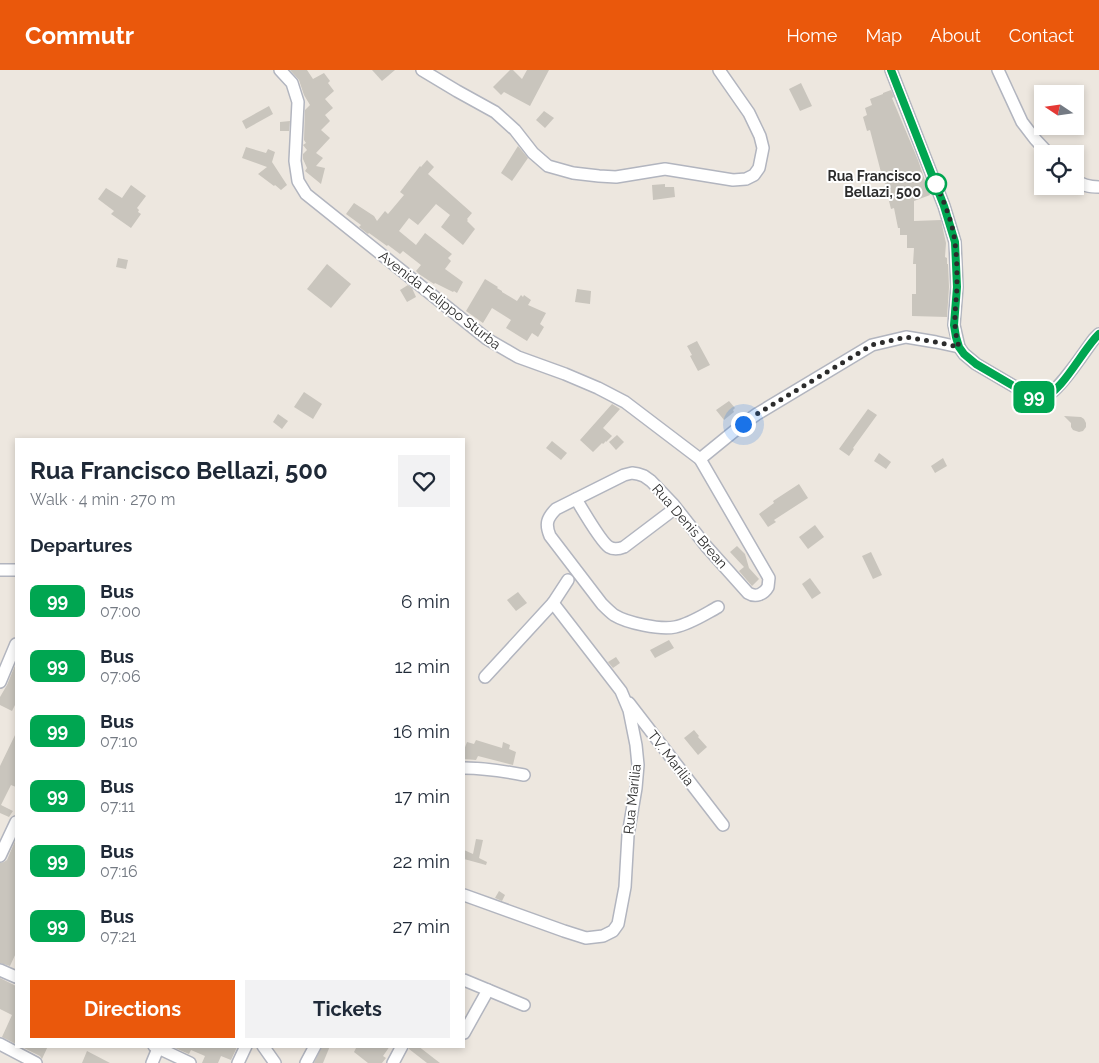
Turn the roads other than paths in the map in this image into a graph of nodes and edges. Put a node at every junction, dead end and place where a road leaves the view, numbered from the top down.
1 (280, 70) edge
2 (422, 70) edge
3 (719, 70) edge
4 (891, 70) edge
5 (998, 70) edge
6 (1041, 145) edge
7 (1084, 185) edge
8 (1099, 187) edge
9 (1099, 334) edge
10 (959, 347) junction
11 (700, 460) junction
12 (576, 499) junction
13 (669, 513) dead end
14 (0, 570) edge
15 (15, 570) edge
16 (568, 580) dead end
17 (553, 603) junction
18 (718, 607) dead end
19 (15, 646) edge
20 (485, 677) dead end
21 (0, 682) edge
22 (621, 691) junction
23 (465, 768) edge
24 (524, 775) dead end
25 (15, 824) edge
26 (723, 824) dead end
27 (0, 856) edge
28 (465, 896) edge
29 (0, 970) edge
30 (15, 977) edge
31 (465, 980) edge
32 (488, 990) junction
33 (524, 1005) dead end
34 (465, 1031) edge
35 (0, 1044) edge
36 (157, 1048) edge
37 (159, 1048) edge
38 (245, 1048) edge
39 (264, 1048) edge
40 (314, 1048) edge
41 (401, 1048) edge
42 (36, 1063) edge
43 (152, 1063) edge
44 (190, 1063) edge
45 (238, 1063) edge
46 (275, 1063) edge
47 (306, 1063) edge
48 (393, 1063) edge

1 - 11 street, Avenida Felippo Sturba
2 - 3 street
4 - 10 street
5 - 6 street
7 - 8 street
9 - 10 street
10 - 11 street
11 - 12 street, Rua Denis Brean
12 - 13 street
12 - 18 street, Rua Denis Brean
14 - 15 street
16 - 17 street
17 - 20 street
17 - 22 street, Rua Marília
19 - 21 street
22 - 26 street, TV. Marilia
22 - 28 street, Rua Marília
23 - 24 street
25 - 27 street
29 - 30 street
31 - 32 street
32 - 33 street
32 - 34 street
35 - 42 street
36 - 43 street
37 - 44 street
38 - 45 street
39 - 46 street
40 - 47 street
41 - 48 street

